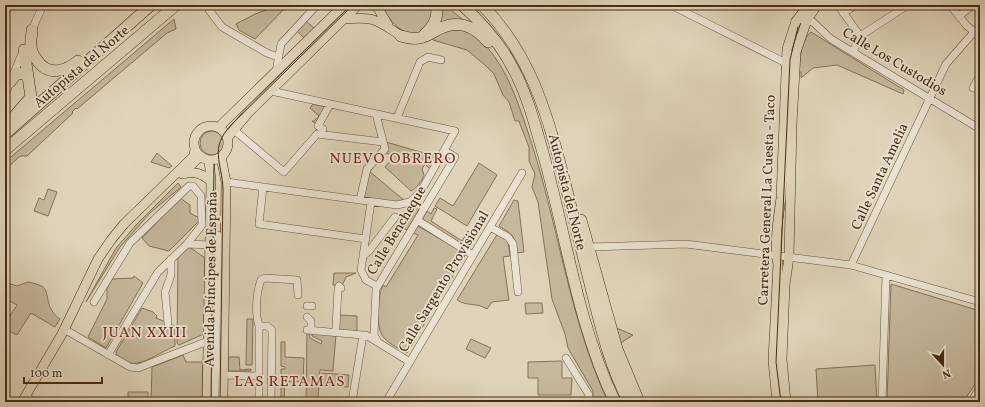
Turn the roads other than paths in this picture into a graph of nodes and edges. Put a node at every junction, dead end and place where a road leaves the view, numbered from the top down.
1 (43, 5) edge
2 (151, 5) edge
3 (176, 5) edge
4 (210, 5) edge
5 (317, 5) edge
6 (344, 5) edge
7 (358, 5) edge
8 (376, 5) edge
9 (436, 5) edge
10 (462, 5) edge
11 (482, 5) edge
12 (490, 5) edge
13 (671, 5) edge
14 (809, 5) edge
15 (813, 5) edge
16 (817, 5) edge
17 (838, 5) edge
18 (856, 5) edge
19 (908, 5) edge
20 (950, 5) edge
21 (972, 5) edge
22 (844, 13) junction
23 (959, 16) junction
24 (344, 19) junction
25 (497, 20) junction
26 (807, 20) junction
27 (796, 21) junction
28 (390, 28) junction
29 (32, 30) junction
30 (977, 34) edge
31 (401, 36) joint
32 (860, 36) junction
33 (420, 38) junction
34 (24, 50) junction
35 (97, 52) junction
36 (854, 52) junction
37 (278, 57) junction
38 (441, 60) dead end
39 (510, 63) junction
40 (39, 64) junction
41 (786, 64) junction
42 (16, 69) junction
43 (28, 72) junction
44 (276, 72) junction
45 (980, 75) edge
46 (10, 82) junction
47 (973, 88) dead end
48 (271, 91) junction
49 (5, 95) edge
50 (930, 97) junction
51 (330, 104) junction
52 (376, 114) junction
53 (397, 118) junction
54 (5, 126) edge
55 (219, 127) junction
56 (323, 129) dead end
57 (980, 129) edge
58 (234, 130) junction
59 (5, 134) edge
60 (228, 137) junction
61 (383, 142) junction
62 (195, 148) junction
63 (5, 150) edge
64 (445, 151) junction
65 (221, 157) junction
66 (206, 158) junction
67 (522, 173) dead end
68 (182, 174) junction
69 (211, 182) junction
70 (226, 182) junction
71 (263, 187) junction
72 (568, 196) junction
73 (360, 200) junction
74 (372, 202) junction
75 (395, 217) dead end
76 (417, 220) junction
77 (490, 227) junction
78 (218, 235) dead end
79 (366, 239) junction
80 (187, 244) junction
81 (210, 245) junction
82 (590, 247) junction
83 (364, 255) junction
84 (473, 255) junction
85 (776, 255) junction
86 (789, 257) junction
87 (171, 258) junction
88 (851, 265) junction
89 (886, 275) junction
90 (377, 286) junction
91 (336, 288) dead end
92 (518, 292) dead end
93 (298, 295) dead end
94 (94, 302) dead end
95 (980, 302) edge
96 (307, 317) dead end
97 (168, 323) dead end
98 (259, 326) junction
99 (66, 330) junction
100 (336, 330) junction
101 (366, 335) dead end
102 (208, 341) junction
103 (378, 342) junction
104 (108, 355) junction
105 (566, 358) dead end
106 (410, 362) junction
107 (223, 375) junction
108 (259, 376) junction
109 (980, 388) edge
110 (27, 401) edge
111 (207, 402) edge
112 (215, 402) edge
113 (223, 402) edge
114 (259, 402) edge
115 (271, 402) edge
116 (352, 402) edge
117 (386, 402) edge
118 (589, 402) edge
119 (615, 402) edge
120 (629, 402) edge
121 (639, 402) edge
122 (777, 402) edge
123 (786, 402) edge
124 (882, 402) edge
125 (971, 402) edge

1 - 29 street
2 - 35 highway, Autopista del Norte
3 - 63 highway, Autopista del Norte
4 - 37 street
5 - 37 street
6 - 44 main road
7 - 24 main road
8 - 28 main road
9 - 33 highway
10 - 39 highway, Autopista del Norte
11 - 25 highway, Autopista del Norte
12 - 25 highway
13 - 41 street
14 - 27 main road, Carretera General La Cuesta - Taco
15 - 26 main road
16 - 26 main road, Carretera General La Cuesta - Taco
17 - 22 street
18 - 22 street
19 - 32 street
20 - 23 street
21 - 23 street
22 - 32 street
23 - 30 street
24 - 28 main road
24 - 48 main road
25 - 72 highway, Autopista del Norte
26 - 27 street
26 - 36 street, Calle Los Custodios
26 - 86 main road, Carretera General La Cuesta - Taco
27 - 41 main road, Carretera General La Cuesta - Taco
28 - 31 main road
29 - 34 street
29 - 40 highway
30 - 50 street, Calle Santa Amelia
31 - 33 highway
32 - 36 street
33 - 39 highway
34 - 42 street
34 - 43 highway
35 - 40 highway
35 - 59 highway, Autopista del Norte
36 - 50 street, Calle Los Custodios
37 - 44 street
38 - 53 street
39 - 119 highway, Autopista del Norte
40 - 43 highway
41 - 85 main road, Carretera General La Cuesta - Taco
42 - 43 highway
42 - 46 street
43 - 46 highway
43 - 54 highway
44 - 55 main road
45 - 47 street
46 - 49 street
48 - 51 street
48 - 58 main road
50 - 57 street, Calle Los Custodios
50 - 88 street, Calle Santa Amelia
51 - 52 street
51 - 56 street
52 - 53 street
52 - 61 street
53 - 64 street
55 - 60 main road
55 - 62 main road
58 - 60 main road
58 - 61 street
60 - 65 main road
61 - 73 street
62 - 66 main road
62 - 99 main road
64 - 74 street
64 - 76 street, Calle Bencheque
65 - 66 main road
65 - 70 main road, Avenida Príncipes de España
66 - 68 main road
66 - 69 main road, Avenida Príncipes de España
67 - 77 street, Calle Sargento Provisional
68 - 69 main road
68 - 99 main road
69 - 81 main road, Avenida Príncipes de España
70 - 71 street
70 - 107 main road, Avenida Príncipes de España
71 - 73 street
71 - 79 street
72 - 82 highway
72 - 120 highway, Autopista del Norte
73 - 74 street
74 - 79 street
75 - 83 street
76 - 84 street
76 - 90 street, Calle Bencheque
77 - 84 street, Calle Sargento Provisional
77 - 92 street
78 - 112 street, Avenida Príncipes de España
79 - 83 street
80 - 81 street
80 - 87 street
80 - 94 street
81 - 102 main road, Avenida Príncipes de España
82 - 85 street
82 - 121 highway
83 - 90 street
84 - 106 street, Calle Sargento Provisional
85 - 86 street
85 - 122 main road, Carretera General La Cuesta - Taco
86 - 88 street
86 - 123 main road, Carretera General La Cuesta - Taco
87 - 97 street
87 - 104 street
88 - 89 street
89 - 95 street
89 - 124 street
90 - 103 street, Calle Bencheque
91 - 100 street
93 - 98 street
96 - 100 street
98 - 108 street
98 - 115 street
99 - 104 street
99 - 110 main road
100 - 116 street
101 - 103 street
102 - 104 street
102 - 111 main road, Avenida Príncipes de España
103 - 106 street
105 - 118 street
106 - 117 street, Calle Sargento Provisional
107 - 108 street
107 - 113 main road, Avenida Príncipes de España
108 - 114 street
109 - 125 street

